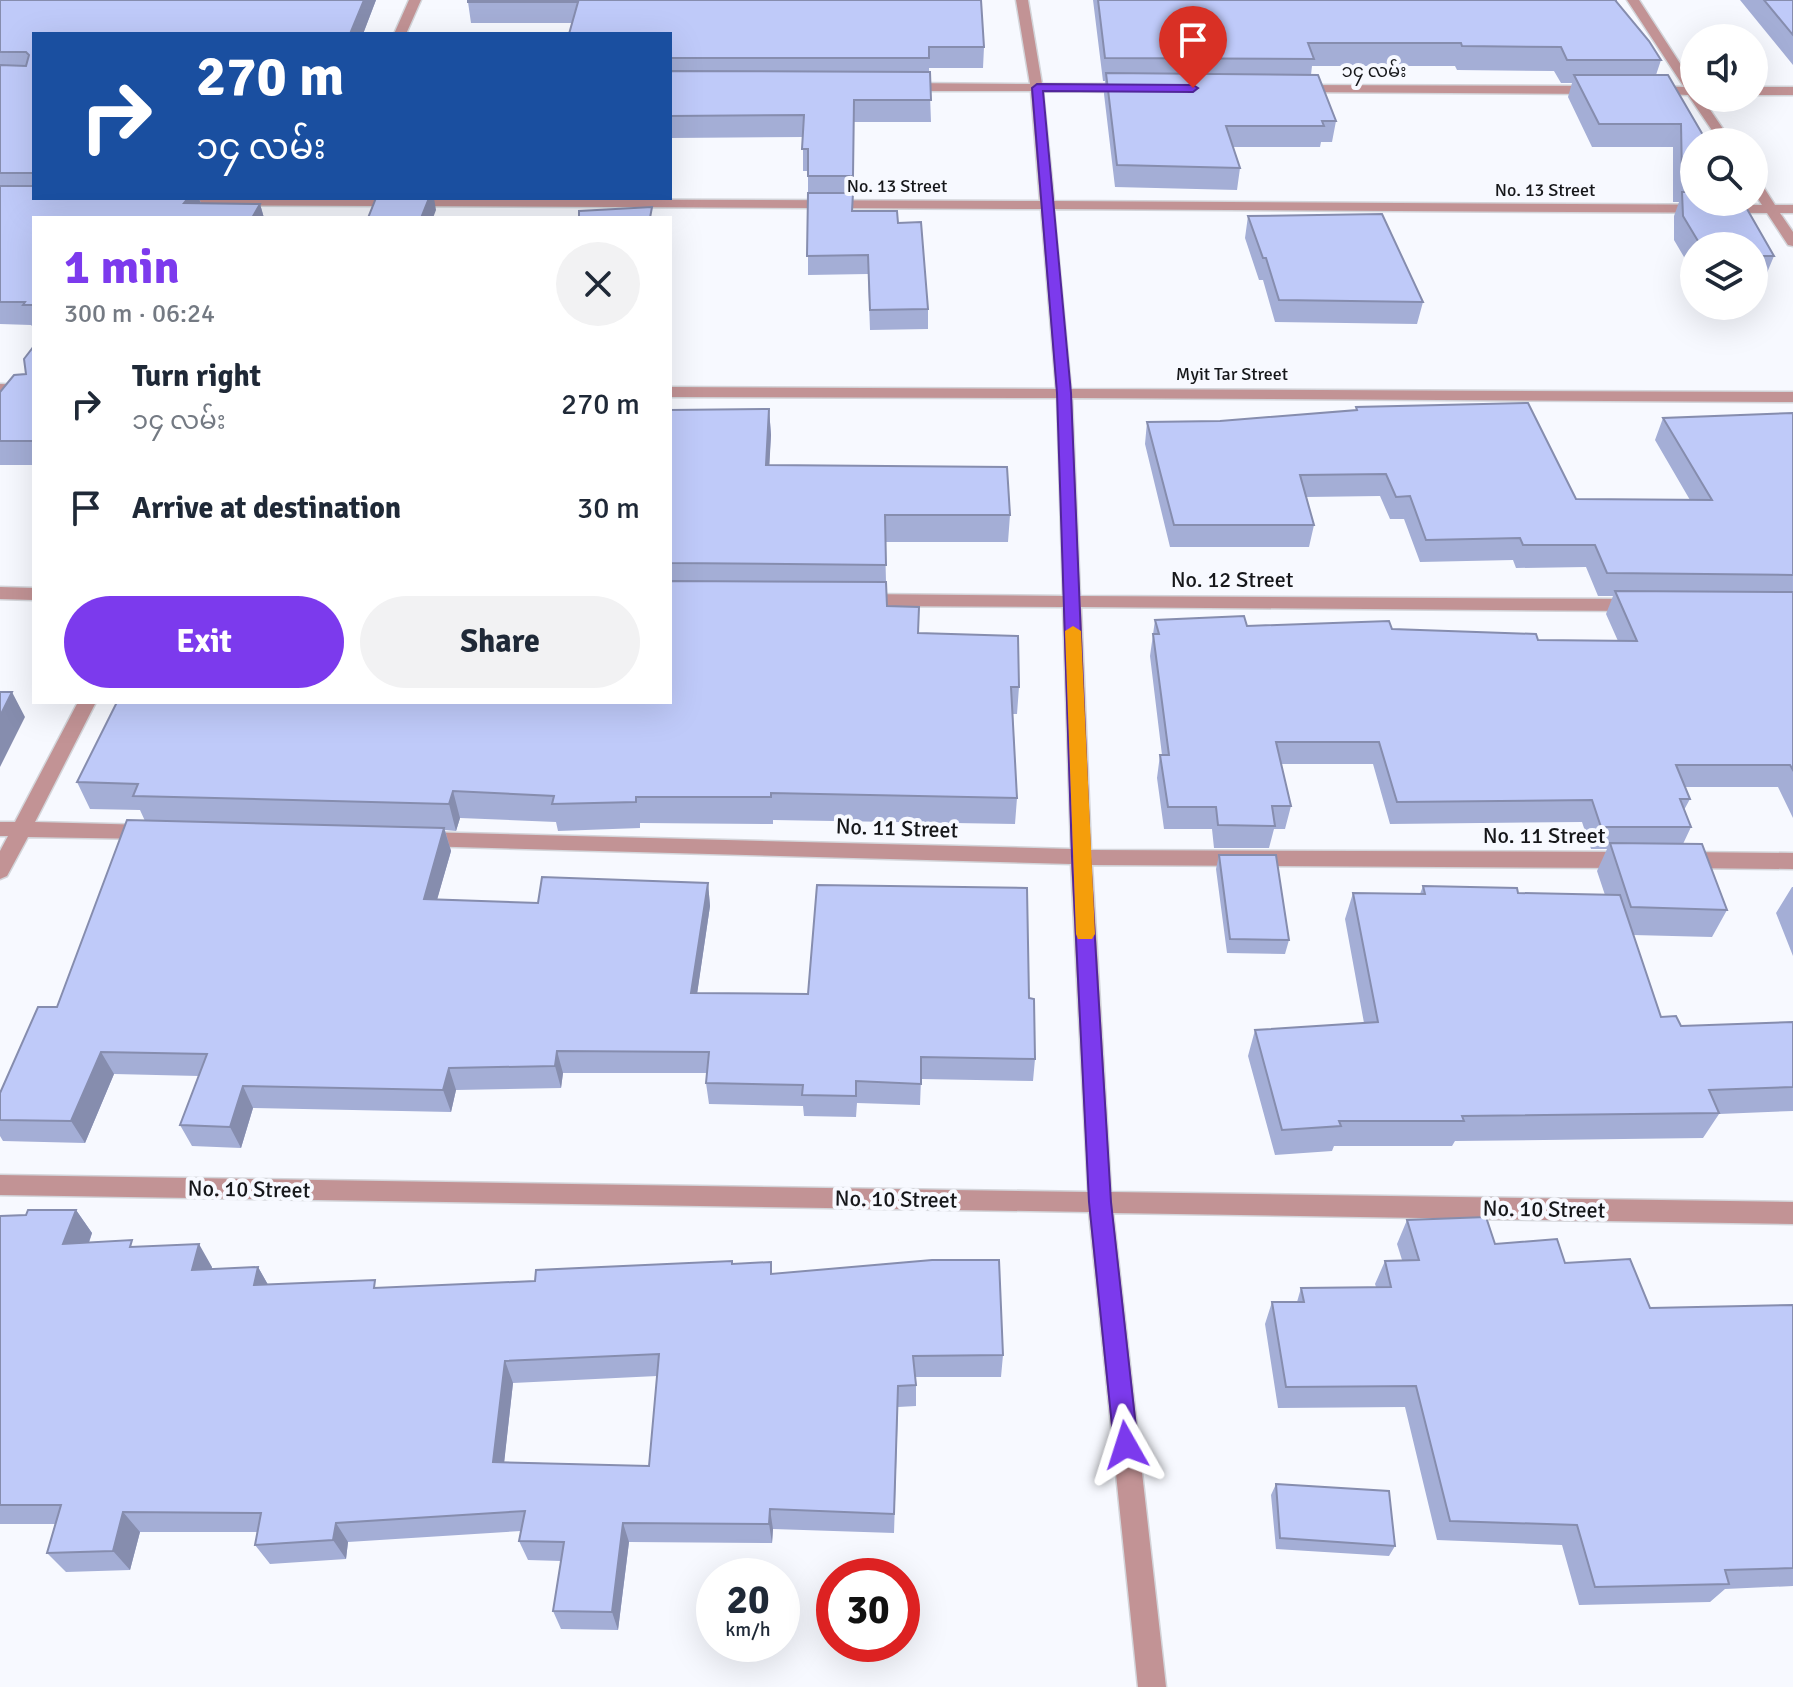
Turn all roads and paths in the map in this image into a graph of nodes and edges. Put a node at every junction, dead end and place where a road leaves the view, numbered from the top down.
1 (415, 0) edge
2 (1022, 0) edge
3 (1633, 0) edge
4 (401, 32) edge
5 (1680, 72) edge
6 (893, 87) edge
7 (1037, 88) junction
8 (1149, 88) edge
9 (1276, 89) edge
10 (1612, 90) edge
11 (1644, 90) edge
12 (1768, 91) edge
13 (1793, 91) edge
14 (1680, 92) edge
15 (324, 200) edge
16 (154, 201) edge
17 (1768, 203) edge
18 (1048, 205) junction
19 (1772, 209) junction
20 (1793, 209) edge
21 (1793, 242) edge
22 (0, 389) edge
23 (32, 390) edge
24 (672, 392) edge
25 (1064, 393) junction
26 (1793, 397) edge
27 (0, 593) edge
28 (32, 594) edge
29 (840, 600) edge
30 (1072, 602) junction
31 (1652, 605) edge
32 (86, 704) edge
33 (0, 829) edge
34 (23, 829) junction
35 (165, 832) edge
36 (402, 839) edge
37 (1081, 857) junction
38 (1793, 861) edge
39 (0, 871) edge
40 (0, 1185) edge
41 (1100, 1202) junction
42 (1793, 1213) edge
43 (1152, 1687) edge

1 - 4 street
2 - 7 street
3 - 5 street
6 - 7 street
7 - 8 street
7 - 18 street
9 - 10 street, ၁၄ လမ်း
11 - 14 street
12 - 13 street
15 - 16 street, No. 13 Street
15 - 18 street, No. 13 Street
17 - 19 street
18 - 19 street, No. 13 Street
18 - 25 street
19 - 20 street, No. 13 Street
19 - 21 street
22 - 23 street
24 - 25 street, Myit Tar Street
25 - 26 street, Myit Tar Street
25 - 30 street
27 - 28 street
29 - 30 street, No. 12 Street
30 - 31 street, No. 12 Street
30 - 37 street
32 - 34 street
33 - 34 street
34 - 35 street
34 - 39 street
36 - 37 street, No. 11 Street
37 - 38 street, No. 11 Street
37 - 41 street
40 - 41 street, No. 10 Street
41 - 42 street, No. 10 Street
41 - 43 street

